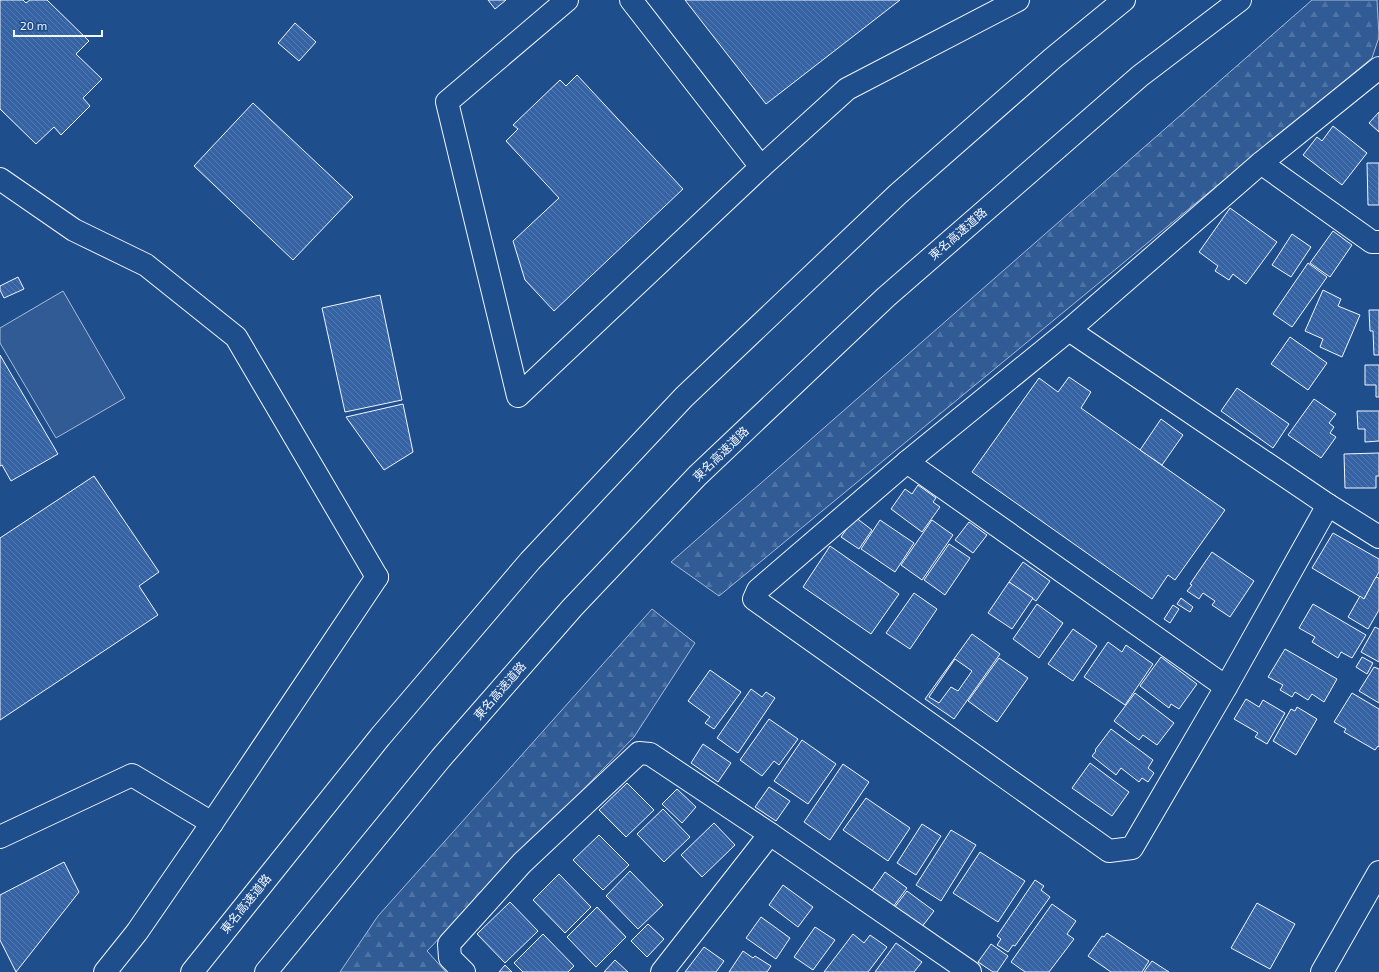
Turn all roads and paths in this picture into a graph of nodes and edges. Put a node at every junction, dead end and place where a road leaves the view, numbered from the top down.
1 (567, 0) edge
2 (631, 0) edge
3 (1017, 0) edge
4 (1124, 0) edge
5 (1240, 0) edge
6 (1379, 68) edge
7 (1261, 164) junction
8 (761, 167) junction
9 (0, 179) edge
10 (1379, 242) edge
11 (1068, 330) junction
12 (907, 462) junction
13 (1328, 505) junction
14 (1379, 537) edge
15 (1226, 687) junction
16 (212, 823) junction
17 (770, 834) junction
18 (0, 837) edge
19 (1379, 872) edge
20 (105, 972) edge
21 (192, 972) edge
22 (266, 972) edge
23 (464, 972) edge
24 (662, 972) edge
25 (970, 972) edge
26 (1322, 972) edge

1 - 8 main road
2 - 8 main road
3 - 8 main road
4 - 21 main road, 東名高速道路
5 - 22 main road, 東名高速道路
6 - 7 main road
7 - 10 main road
7 - 11 main road
9 - 16 main road
11 - 12 main road
11 - 13 main road
12 - 15 main road
12 - 15 main road
13 - 14 main road
13 - 15 main road
16 - 18 main road
16 - 20 main road
17 - 23 main road
17 - 24 main road
17 - 25 main road
19 - 26 main road

